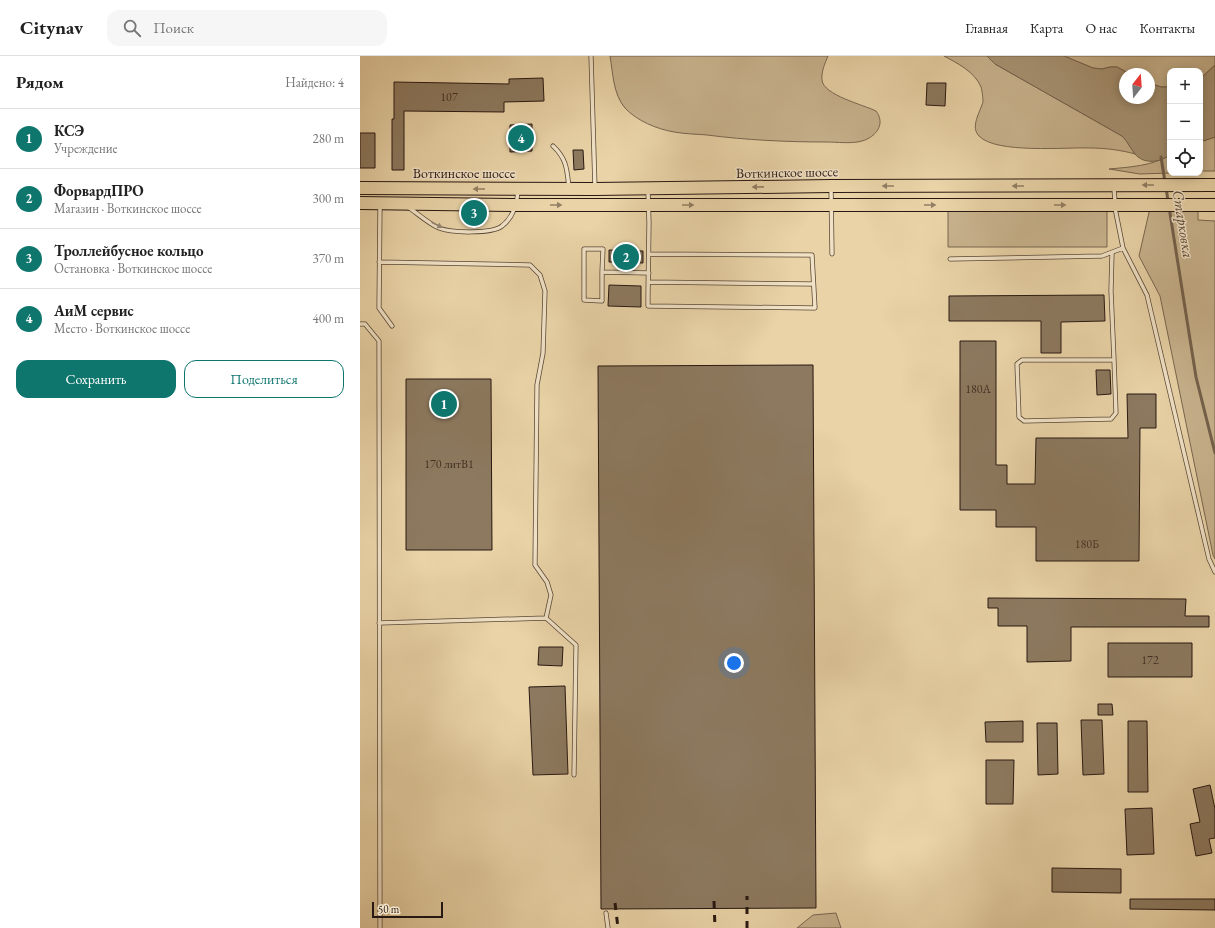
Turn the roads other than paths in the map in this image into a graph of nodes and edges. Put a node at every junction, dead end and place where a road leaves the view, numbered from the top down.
1 (591, 56) edge
2 (553, 146) dead end
3 (1114, 185) junction
4 (1215, 185) edge
5 (831, 186) junction
6 (360, 188) edge
7 (648, 188) junction
8 (518, 189) junction
9 (569, 189) junction
10 (594, 189) junction
11 (360, 203) edge
12 (380, 204) junction
13 (404, 204) junction
14 (517, 205) junction
15 (649, 205) junction
16 (831, 205) junction
17 (1115, 205) junction
18 (1215, 205) edge
19 (1123, 248) junction
20 (1112, 253) junction
21 (649, 254) junction
22 (832, 254) dead end
23 (950, 259) dead end
24 (380, 262) junction
25 (602, 272) junction
26 (649, 273) junction
27 (648, 282) junction
28 (813, 284) junction
29 (360, 324) edge
30 (392, 326) dead end
31 (1114, 360) junction
32 (1215, 572) edge
33 (546, 618) junction
34 (379, 623) junction
35 (574, 775) dead end
36 (606, 913) dead end
37 (380, 928) edge
38 (608, 928) edge

1 - 10 lane
2 - 9 lane
4 -> 3 main road, Воткинское шоссе
3 -> 5 main road, Воткинское шоссе
3 - 17 lane
5 -> 7 main road, Воткинское шоссе
5 - 16 lane
8 -> 6 main road, Воткинское шоссе
7 - 10 main road, Воткинское шоссе
7 - 15 lane
8 - 9 main road, Воткинское шоссе
8 - 14 lane
9 - 10 main road, Воткинское шоссе
11 - 12 main road
12 - 13 main road
12 - 24 lane
13 - 14 main road
13 -> 14 lane
14 -> 15 main road
15 -> 16 main road
15 - 21 lane
16 -> 17 main road
16 - 22 lane
17 - 18 main road
17 - 19 lane
19 - 20 lane
19 - 32 lane
20 - 23 lane
20 - 31 lane
21 - 26 lane
21 - 28 lane
24 - 30 lane
24 - 33 lane
25 - 25 lane
25 - 26 lane
26 - 27 lane
27 - 28 lane
27 - 28 lane
29 - 34 lane
31 - 31 lane
33 - 34 lane
33 - 35 lane
34 - 37 lane
36 - 38 lane

